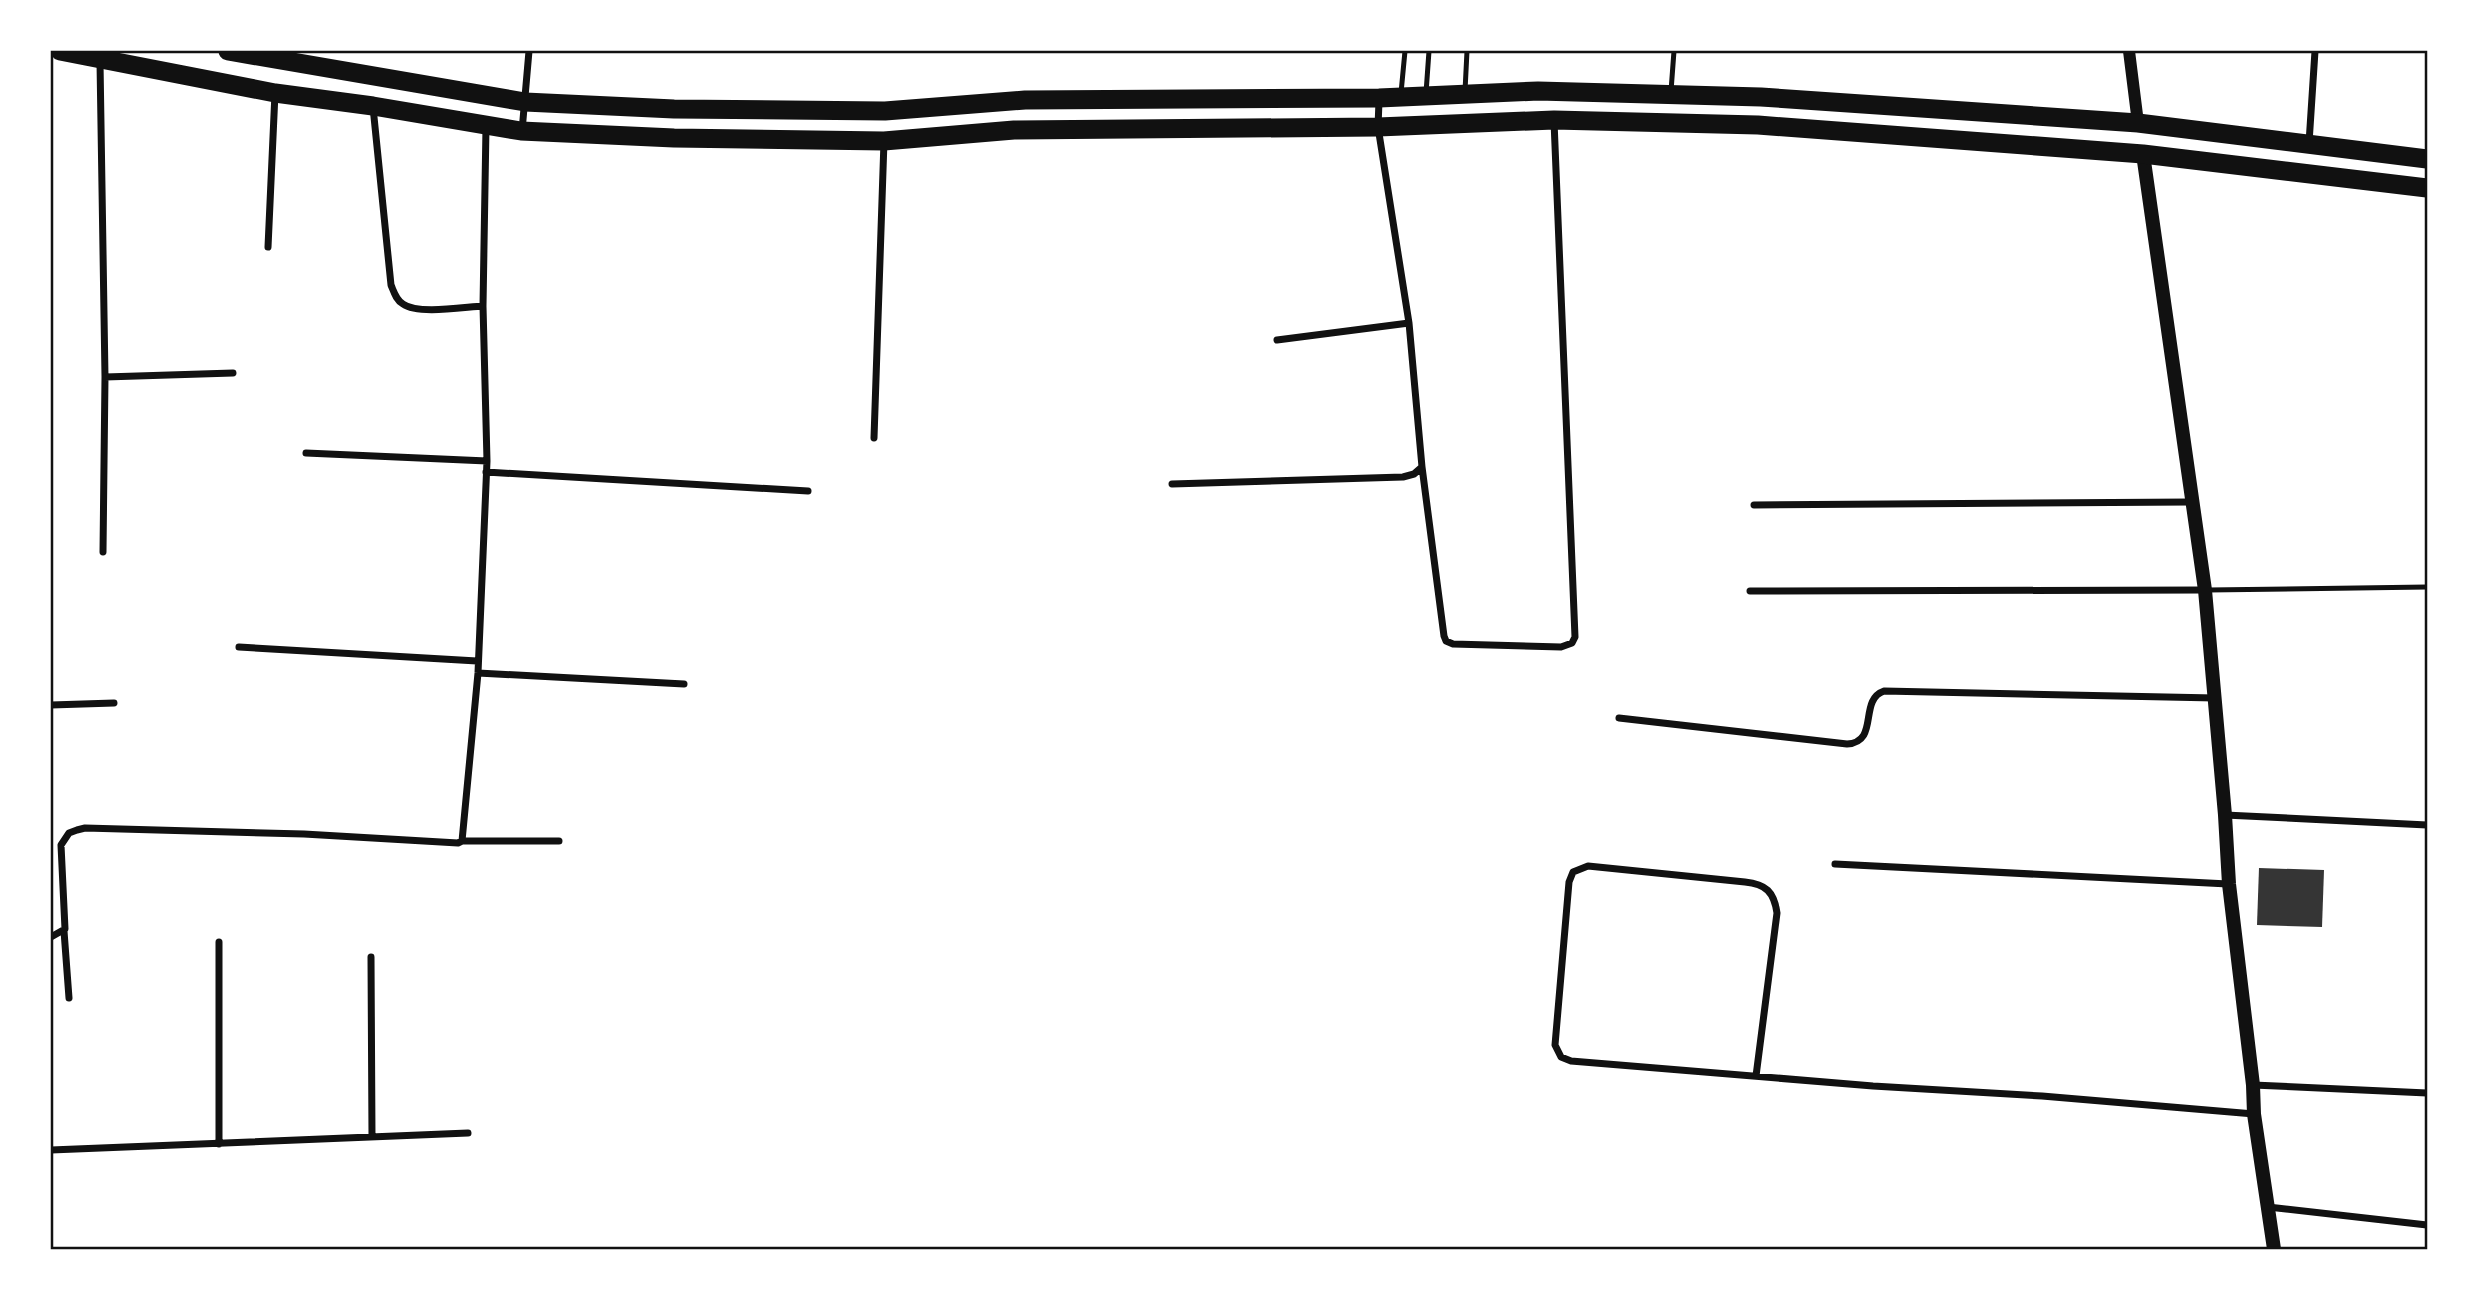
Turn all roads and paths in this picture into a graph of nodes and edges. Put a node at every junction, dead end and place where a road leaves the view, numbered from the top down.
1 (60, 51) edge
2 (228, 51) edge
3 (529, 51) edge
4 (1405, 51) edge
5 (1429, 51) edge
6 (1467, 51) edge
7 (1674, 51) edge
8 (2129, 51) edge
9 (2315, 51) edge
10 (100, 58) junction
11 (275, 93) junction
12 (1465, 94) junction
13 (1670, 94) junction
14 (1426, 96) junction
15 (1379, 97) junction
16 (1401, 97) junction
17 (525, 102) junction
18 (373, 106) junction
19 (1554, 120) junction
20 (2138, 123) junction
21 (486, 127) junction
22 (1378, 127) junction
23 (522, 131) junction
24 (884, 141) junction
25 (2309, 144) junction
26 (2143, 154) junction
27 (2427, 159) edge
28 (2427, 188) edge
29 (268, 247) dead end
30 (483, 306) junction
31 (1409, 323) junction
32 (1277, 340) dead end
33 (233, 373) dead end
34 (105, 377) junction
35 (874, 438) dead end
36 (306, 453) dead end
37 (487, 461) junction
38 (1422, 467) junction
39 (486, 472) junction
40 (1172, 484) dead end
41 (808, 491) dead end
42 (2191, 502) junction
43 (1754, 505) dead end
44 (103, 552) dead end
45 (2427, 587) edge
46 (2205, 590) junction
47 (1750, 592) dead end
48 (239, 646) dead end
49 (477, 661) junction
50 (478, 673) junction
51 (684, 684) dead end
52 (2215, 698) junction
53 (114, 703) dead end
54 (51, 705) edge
55 (1619, 719) dead end
56 (2225, 815) junction
57 (2427, 824) edge
58 (462, 841) junction
59 (559, 841) dead end
60 (1835, 864) dead end
61 (2229, 884) junction
62 (64, 931) junction
63 (51, 937) edge
64 (219, 942) dead end
65 (371, 957) dead end
66 (69, 999) dead end
67 (1756, 1076) junction
68 (2253, 1086) junction
69 (2427, 1093) edge
70 (2254, 1114) junction
71 (468, 1133) dead end
72 (372, 1137) junction
73 (219, 1144) junction
74 (51, 1150) edge
75 (2267, 1207) junction
76 (2427, 1225) edge
77 (2274, 1249) edge

1 - 10 highway
2 - 17 highway
3 - 17 street
4 - 16 lane
5 - 14 lane
6 - 12 lane
7 - 13 lane
8 - 20 street
9 - 25 street
10 - 11 highway
10 - 34 street
11 - 18 highway
11 - 29 street
12 - 13 highway
12 - 14 highway
13 - 20 highway
14 - 16 highway
15 - 16 highway
15 - 17 highway
15 - 22 street
17 - 23 street
18 - 21 highway
18 - 30 street
19 - 22 highway
19 - 26 highway
19 - 38 street
20 - 25 highway
21 - 23 highway
21 - 30 street
22 - 24 highway
22 - 31 street
23 - 24 highway
24 - 35 street
25 - 27 highway
26 - 28 highway
26 - 42 main road
30 - 37 street
31 - 32 street
31 - 38 street
33 - 34 street
34 - 44 street
36 - 37 street
37 - 39 street
38 - 40 street
39 - 41 street
39 - 49 street
42 - 43 street
42 - 46 main road
45 - 46 lane
46 - 47 street
46 - 52 main road
48 - 49 street
49 - 50 street
50 - 51 street
50 - 58 street
52 - 55 street
52 - 56 main road
53 - 54 street
56 - 57 street
56 - 61 main road
58 - 59 street
58 - 62 street
60 - 61 street
61 - 68 main road
62 - 63 street
62 - 66 street
64 - 73 street
65 - 72 street
67 - 67 street
67 - 70 street
68 - 69 street
68 - 70 main road
70 - 75 main road
71 - 72 street
72 - 73 street
73 - 74 street
75 - 76 street
75 - 77 main road

